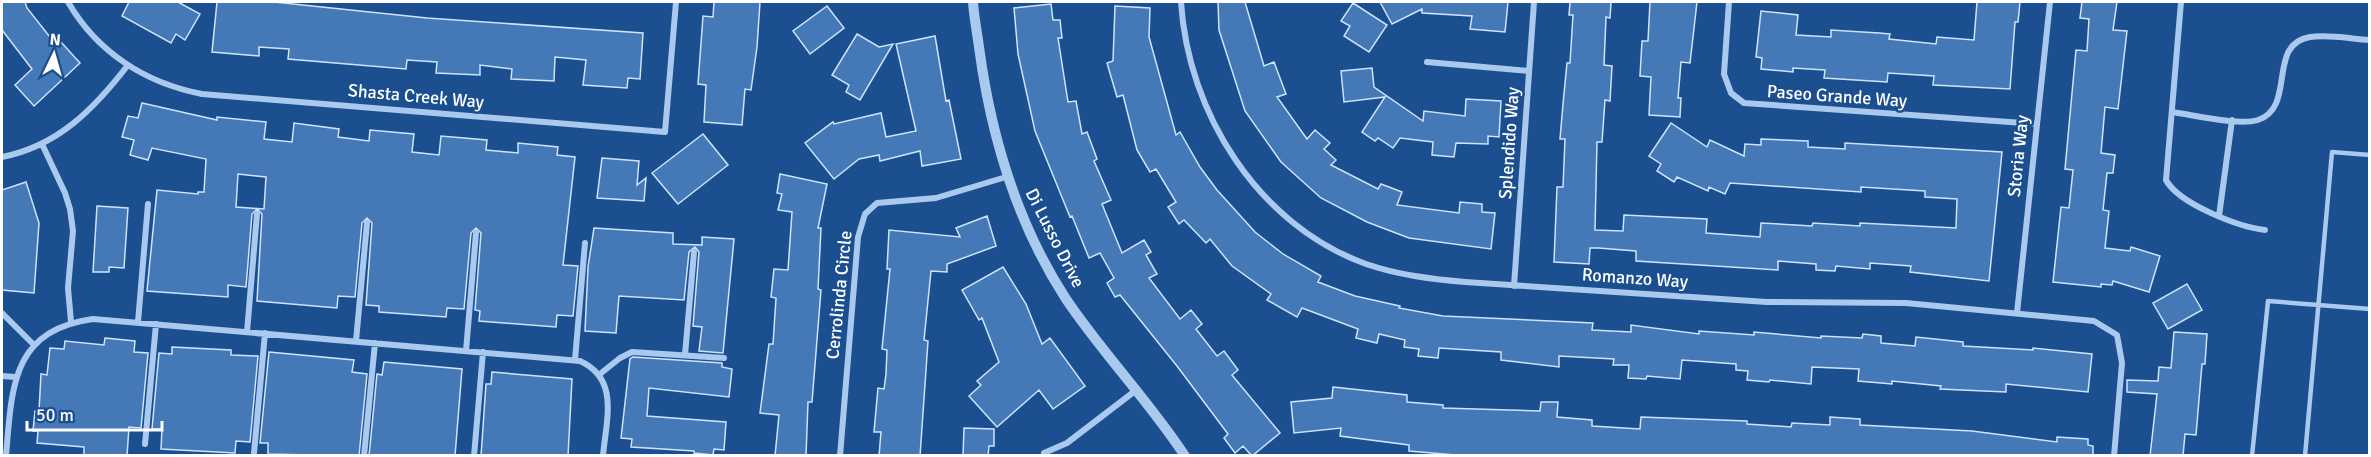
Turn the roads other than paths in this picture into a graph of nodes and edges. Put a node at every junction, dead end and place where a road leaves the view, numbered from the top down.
1 (68, 2) edge
2 (676, 2) edge
3 (973, 2) edge
4 (1181, 2) edge
5 (1534, 2) edge
6 (1729, 2) edge
7 (2050, 2) edge
8 (2181, 2) edge
9 (2370, 40) edge
10 (1427, 62) dead end
11 (128, 65) junction
12 (1529, 71) junction
13 (2172, 112) junction
14 (2232, 120) junction
15 (2036, 124) junction
16 (42, 144) junction
17 (2370, 155) edge
18 (2, 157) edge
19 (1006, 177) junction
20 (148, 204) dead end
21 (258, 214) dead end
22 (2219, 216) junction
23 (367, 223) dead end
24 (2265, 230) dead end
25 (476, 233) dead end
26 (585, 243) dead end
27 (694, 252) dead end
28 (1514, 286) junction
29 (2318, 304) junction
30 (2370, 309) edge
31 (2017, 313) junction
32 (2, 314) edge
33 (71, 322) junction
34 (138, 322) junction
35 (156, 324) junction
36 (247, 332) junction
37 (265, 333) junction
38 (356, 341) junction
39 (375, 343) junction
40 (34, 345) junction
41 (466, 351) junction
42 (483, 352) junction
43 (685, 355) junction
44 (724, 358) dead end
45 (575, 360) junction
46 (600, 374) junction
47 (2, 376) edge
48 (15, 377) junction
49 (1135, 391) junction
50 (145, 444) dead end
51 (254, 453) dead end
52 (1044, 453) dead end
53 (5, 455) edge
54 (364, 456) edge
55 (474, 456) edge
56 (603, 456) edge
57 (840, 456) edge
58 (1185, 456) edge
59 (2114, 456) edge
60 (2252, 456) edge
61 (2305, 456) edge

1 - 11 street, Shasta Creek Way
2 - 11 street, Shasta Creek Way
3 - 19 street, Di Lusso Drive
4 - 28 street, Romanzo Way
5 - 12 street, Splendido Way
6 - 15 street, Paseo Grande Way
7 - 15 street, Storia Way
8 - 13 street
9 - 14 street
10 - 12 street
11 - 16 street
12 - 28 street, Splendido Way
13 - 14 street
13 - 22 street
14 - 22 street
15 - 31 street, Storia Way
16 - 18 street
16 - 33 street
17 - 29 lane
19 - 49 street, Di Lusso Drive
19 - 57 street, Cerrolinda Circle
20 - 34 street
21 - 36 street
22 - 24 street
23 - 38 street
25 - 41 street
26 - 45 street
27 - 43 street
28 - 31 street, Romanzo Way
29 - 30 lane
29 - 60 lane
29 - 61 lane
31 - 59 street, Romanzo Way
32 - 40 street
33 - 34 street
33 - 40 street
34 - 35 street
35 - 36 street
35 - 50 street
36 - 37 street
37 - 38 street
37 - 51 street
38 - 39 street
39 - 41 street
39 - 54 street
40 - 48 street
41 - 42 street
42 - 45 street
42 - 55 street
43 - 44 street
43 - 46 street
45 - 46 street
46 - 56 street
47 - 48 street
48 - 53 street
49 - 52 street
49 - 58 street, Di Lusso Drive

